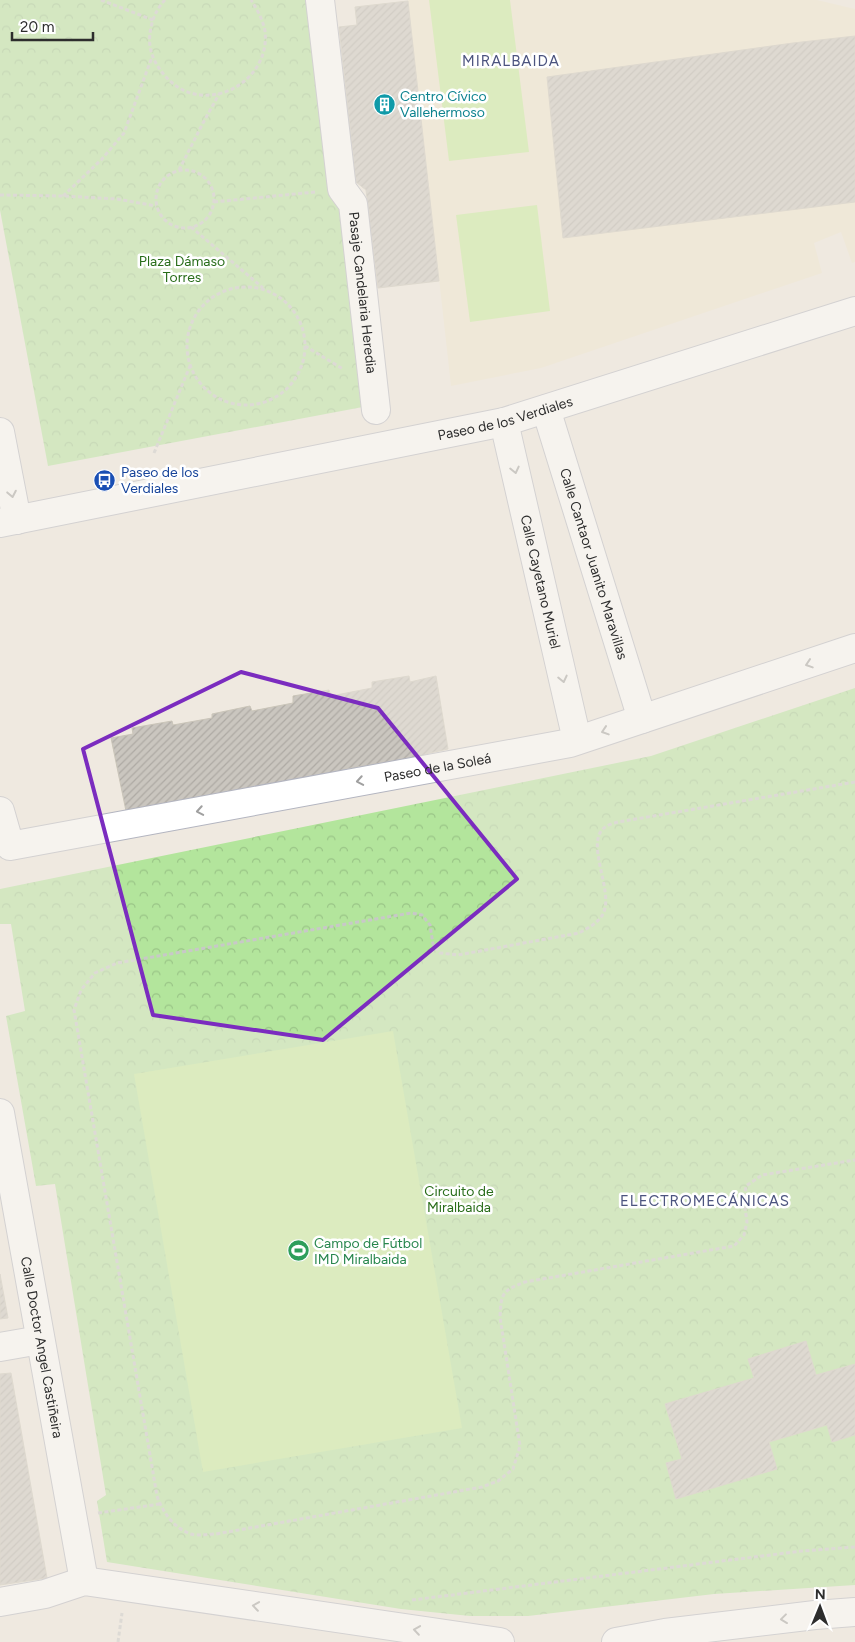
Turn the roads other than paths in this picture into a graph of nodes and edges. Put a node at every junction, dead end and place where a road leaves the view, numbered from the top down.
1 (320, 0) edge
2 (855, 312) edge
3 (375, 399) road end
4 (546, 409) junction
5 (504, 422) junction
6 (0, 432) edge
7 (9, 522) edge
8 (855, 648) edge
9 (642, 719) junction
10 (577, 740) junction
11 (0, 811) edge
12 (0, 1113) edge
13 (40, 1340) junction
14 (0, 1347) edge
15 (84, 1581) junction
16 (0, 1602) edge
17 (855, 1612) edge
18 (500, 1642) edge
19 (616, 1642) edge

1 - 3 street, Pasaje Candelaria Heredia
2 - 4 street, Paseo de los Verdiales
4 - 5 street, Paseo de los Verdiales
4 - 9 street, Calle Cantaor Juanito Maravillas
5 - 7 street, Paseo de los Verdiales
5 -> 10 street, Calle Cayetano Muriel
6 -> 7 street
8 -> 9 street, Paseo de la Soleá
9 -> 10 street, Paseo de la Soleá
10 -> 11 street, Paseo de la Soleá
12 - 13 street, Calle Doctor Angel Castiñeira
13 - 14 street
13 - 15 street, Calle Doctor Angel Castiñeira
15 - 16 street
18 -> 15 street
17 -> 19 street

